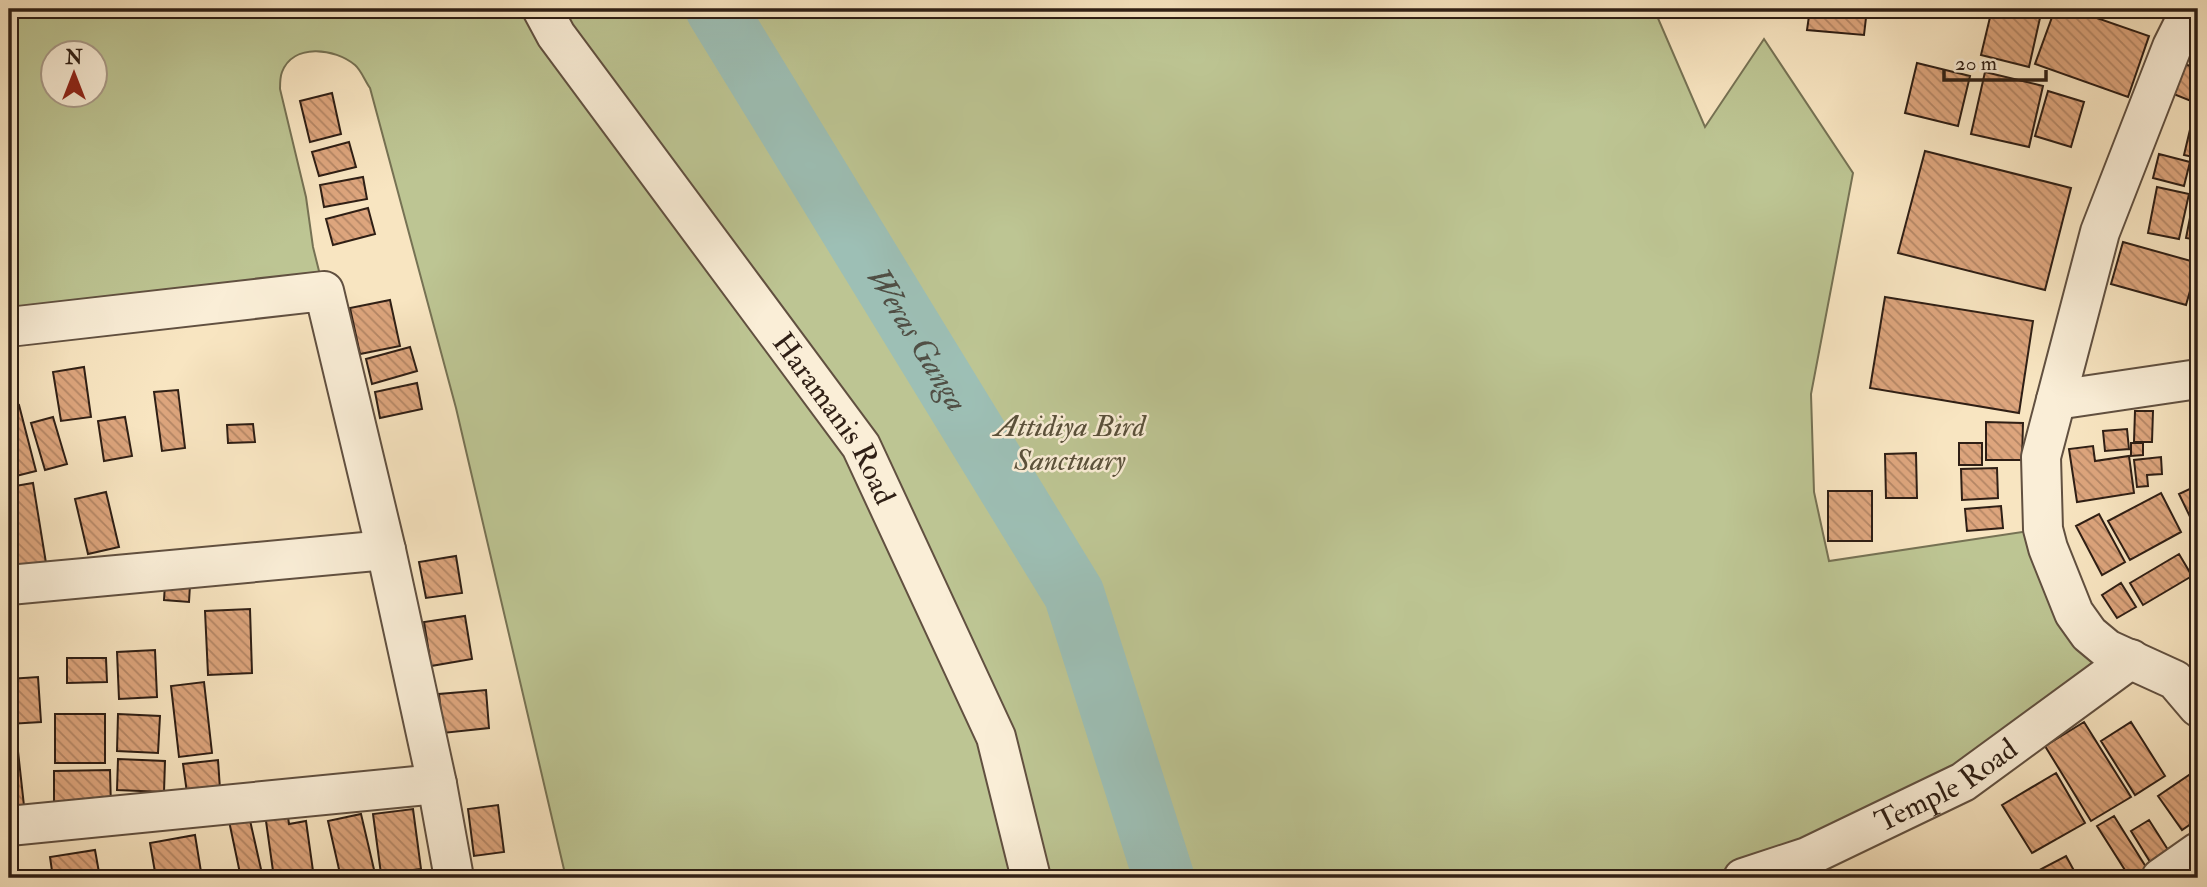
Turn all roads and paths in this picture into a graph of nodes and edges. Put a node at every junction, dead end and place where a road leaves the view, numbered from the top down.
1 (542, 9) edge
2 (2191, 9) edge
3 (9, 327) edge
4 (2198, 379) edge
5 (2056, 400) junction
6 (386, 550) junction
7 (9, 585) edge
8 (2132, 659) junction
9 (2198, 707) edge
10 (437, 785) junction
11 (9, 826) edge
12 (2198, 852) edge
13 (454, 878) edge
14 (1031, 878) edge
15 (1743, 878) edge
16 (2161, 878) edge

1 - 14 street, Haramanis Road
2 - 5 street
3 - 6 street
4 - 5 street
5 - 8 street
6 - 7 street
6 - 10 street
8 - 9 street
8 - 15 street, Temple Road
10 - 11 street
10 - 13 street
12 - 16 street

